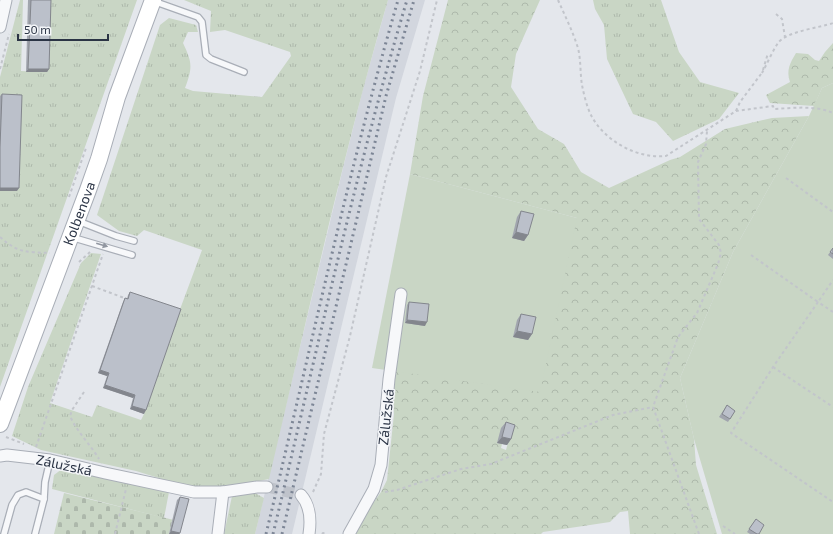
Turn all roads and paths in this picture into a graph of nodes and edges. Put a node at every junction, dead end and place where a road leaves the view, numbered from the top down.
1 (6, 0) edge
2 (153, 0) edge
3 (437, 0) edge
4 (558, 0) edge
5 (776, 14) dead end
6 (833, 23) edge
7 (0, 27) edge
8 (785, 37) junction
9 (768, 54) dead end
10 (244, 72) dead end
11 (762, 73) junction
12 (736, 111) junction
13 (833, 113) edge
14 (707, 131) junction
15 (786, 178) dead end
16 (833, 212) edge
17 (77, 220) junction
18 (0, 237) edge
19 (71, 237) junction
20 (134, 241) dead end
21 (92, 251) dead end
22 (97, 252) dead end
23 (50, 253) dead end
24 (132, 255) dead end
25 (751, 255) dead end
26 (79, 262) dead end
27 (833, 280) edge
28 (92, 286) junction
29 (401, 294) dead end
30 (127, 299) edge
31 (818, 302) junction
32 (833, 312) edge
33 (773, 367) junction
34 (84, 392) dead end
35 (653, 407) junction
36 (833, 407) edge
37 (3, 431) edge
38 (14, 440) dead end
39 (35, 449) dead end
40 (0, 456) edge
41 (50, 460) junction
42 (108, 474) junction
43 (129, 478) junction
44 (267, 487) tunnel mouth
45 (374, 489) junction
46 (223, 492) junction
47 (304, 498) joint
48 (44, 499) junction
49 (833, 502) edge
50 (723, 526) dead end
51 (4, 534) edge
52 (35, 534) edge
53 (115, 534) edge
54 (218, 534) edge
55 (309, 534) edge
56 (322, 534) edge
57 (325, 534) edge
58 (349, 534) edge
59 (699, 534) edge
60 (736, 534) edge

1 - 7 street
2 - 10 lane
2 - 17 main road, Kolbenova
3 - 47 path
4 - 14 path
5 - 8 path
6 - 8 path
8 - 11 path
9 - 11 path
11 - 12 path
12 - 13 path
12 - 14 path
14 - 35 path
15 - 16 path
17 - 19 main road, Kolbenova
17 - 20 lane
18 - 23 path
19 -> 24 lane
19 - 37 main road, Kolbenova
21 - 26 path
22 - 28 path
25 - 31 path
27 - 31 path
28 - 30 path
28 - 39 path
29 - 45 street, Zálužská
31 - 32 path
31 - 33 path
33 - 36 path
33 - 49 path
34 - 42 path
35 - 45 path
35 - 59 path
37 - 38 path
40 - 41 street, Zálužská
41 - 42 street, Zálužská
41 - 48 lane
42 - 43 street, Zálužská
43 - 46 street, Zálužská
43 - 53 path
44 - 46 street, Zálužská
45 - 58 street, Zálužská
46 - 54 street
47 - 55 street
48 - 51 lane
48 - 52 lane
50 - 60 path
56 - 57 path

